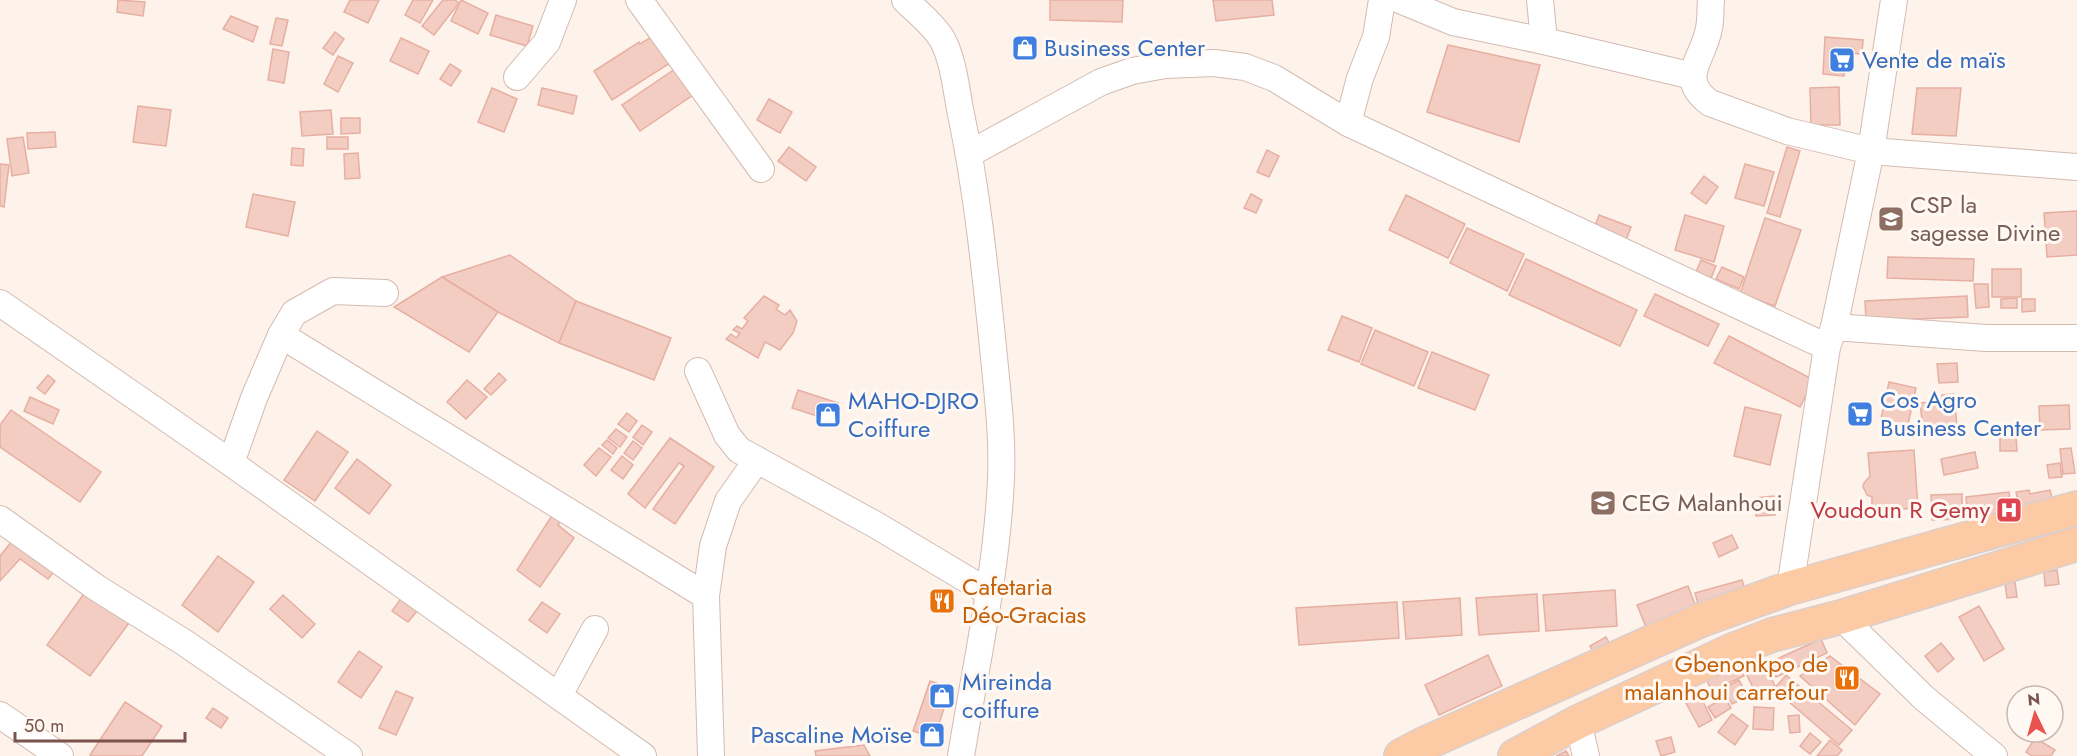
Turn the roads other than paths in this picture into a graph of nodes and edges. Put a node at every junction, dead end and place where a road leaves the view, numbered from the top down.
1 (563, 0) edge
2 (639, 0) edge
3 (905, 0) edge
4 (1382, 0) edge
5 (1400, 0) edge
6 (1540, 0) edge
7 (1711, 0) edge
8 (1894, 0) edge
9 (1544, 41) junction
10 (1693, 76) junction
11 (517, 77) dead end
12 (1348, 123) junction
13 (1871, 150) junction
14 (969, 154) junction
15 (2077, 167) edge
16 (761, 169) dead end
17 (385, 293) dead end
18 (0, 303) edge
19 (281, 335) junction
20 (1831, 337) junction
21 (2077, 338) edge
22 (698, 371) dead end
23 (757, 460) junction
24 (231, 463) junction
25 (2077, 508) edge
26 (0, 519) edge
27 (2077, 544) edge
28 (1790, 588) junction
29 (988, 592) junction
30 (706, 596) junction
31 (1841, 617) junction
32 (595, 629) dead end
33 (559, 695) junction
34 (0, 715) edge
35 (1578, 722) junction
36 (60, 756) edge
37 (349, 756) edge
38 (644, 756) edge
39 (711, 756) edge
40 (961, 756) edge
41 (1401, 756) edge
42 (1515, 756) edge
43 (1586, 756) edge
44 (1994, 756) edge

1 - 11 street
2 - 16 street
3 - 14 street
4 - 12 street
5 - 9 street
6 - 9 street
7 - 10 street
8 - 13 street
9 - 10 street
10 - 13 street
12 - 14 street
12 - 20 street
13 - 15 street
13 - 20 street
14 - 29 street
17 - 19 street
18 - 24 street
19 - 24 street
19 - 30 street
20 - 21 street
20 - 28 street
22 - 23 street
23 - 29 street
23 - 30 street
24 - 33 street
25 - 28 main road
26 - 37 street
27 - 31 main road
28 - 41 main road
29 - 40 street
30 - 39 street
31 - 35 main road
31 - 44 street
32 - 33 street
33 - 38 street
34 - 36 street
35 - 42 main road
35 - 43 street

